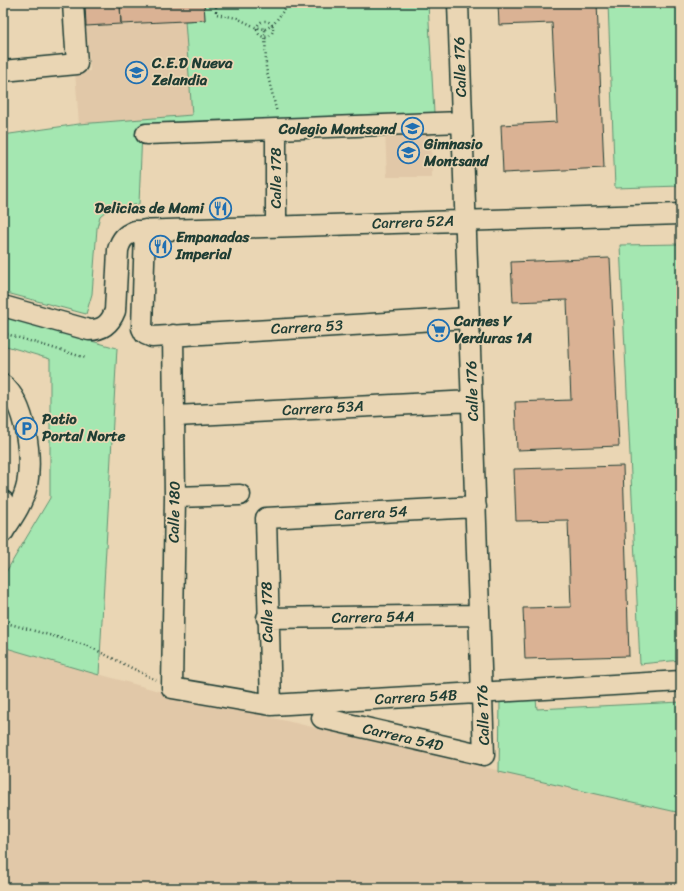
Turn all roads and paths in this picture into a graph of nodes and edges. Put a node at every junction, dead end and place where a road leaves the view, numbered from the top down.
1 (73, 3) edge
2 (216, 3) edge
3 (289, 3) edge
4 (458, 3) edge
5 (273, 25) junction
6 (257, 27) junction
7 (265, 29) junction
8 (265, 37) junction
9 (3, 71) edge
10 (462, 122) junction
11 (278, 130) junction
12 (146, 134) dead end
13 (681, 214) edge
14 (466, 220) junction
15 (276, 226) junction
16 (145, 230) junction
17 (3, 306) edge
18 (469, 318) junction
19 (3, 333) edge
20 (173, 335) junction
21 (86, 358) dead end
22 (3, 385) edge
23 (472, 401) junction
24 (175, 416) junction
25 (240, 495) dead end
26 (175, 497) junction
27 (3, 501) edge
28 (476, 507) junction
29 (266, 518) joint
30 (3, 532) edge
31 (479, 615) junction
32 (267, 618) junction
33 (3, 622) edge
34 (681, 681) edge
35 (172, 688) junction
36 (482, 693) junction
37 (270, 705) junction
38 (322, 718) dead end
39 (484, 755) joint

1 - 9 street
2 - 6 path
3 - 5 path
4 - 10 street, Calle 176
5 - 6 path
5 - 7 path
5 - 8 path
6 - 7 path
6 - 8 path
7 - 8 path
8 - 11 path
10 - 11 street
10 - 14 street, Calle 176
11 - 12 street
11 - 15 street, Calle 178
13 - 14 street, Carrera 52A
14 - 15 street, Carrera 52A
14 - 18 street, Calle 176
15 - 16 street, Carrera 52A
16 - 17 street, Carrera 52A
16 - 20 street, Carrera 53
18 - 20 street, Carrera 53
18 - 23 street, Calle 176
19 - 21 path
20 - 24 street, Calle 180
22 - 30 street
23 - 24 street, Carrera 53A
23 - 28 street, Calle 176
24 - 26 street, Calle 180
25 - 26 street
26 - 35 street, Calle 180
27 - 30 street
28 - 29 street, Carrera 54
28 - 31 street, Calle 176
29 - 32 street, Calle 178
31 - 32 street, Carrera 54A
31 - 36 street, Calle 176
32 - 37 street, Calle 178
33 - 35 path
34 - 36 street, Carrera 54B
35 - 37 street
36 - 37 street, Carrera 54B
36 - 39 street, Calle 176
38 - 39 street, Carrera 54D

